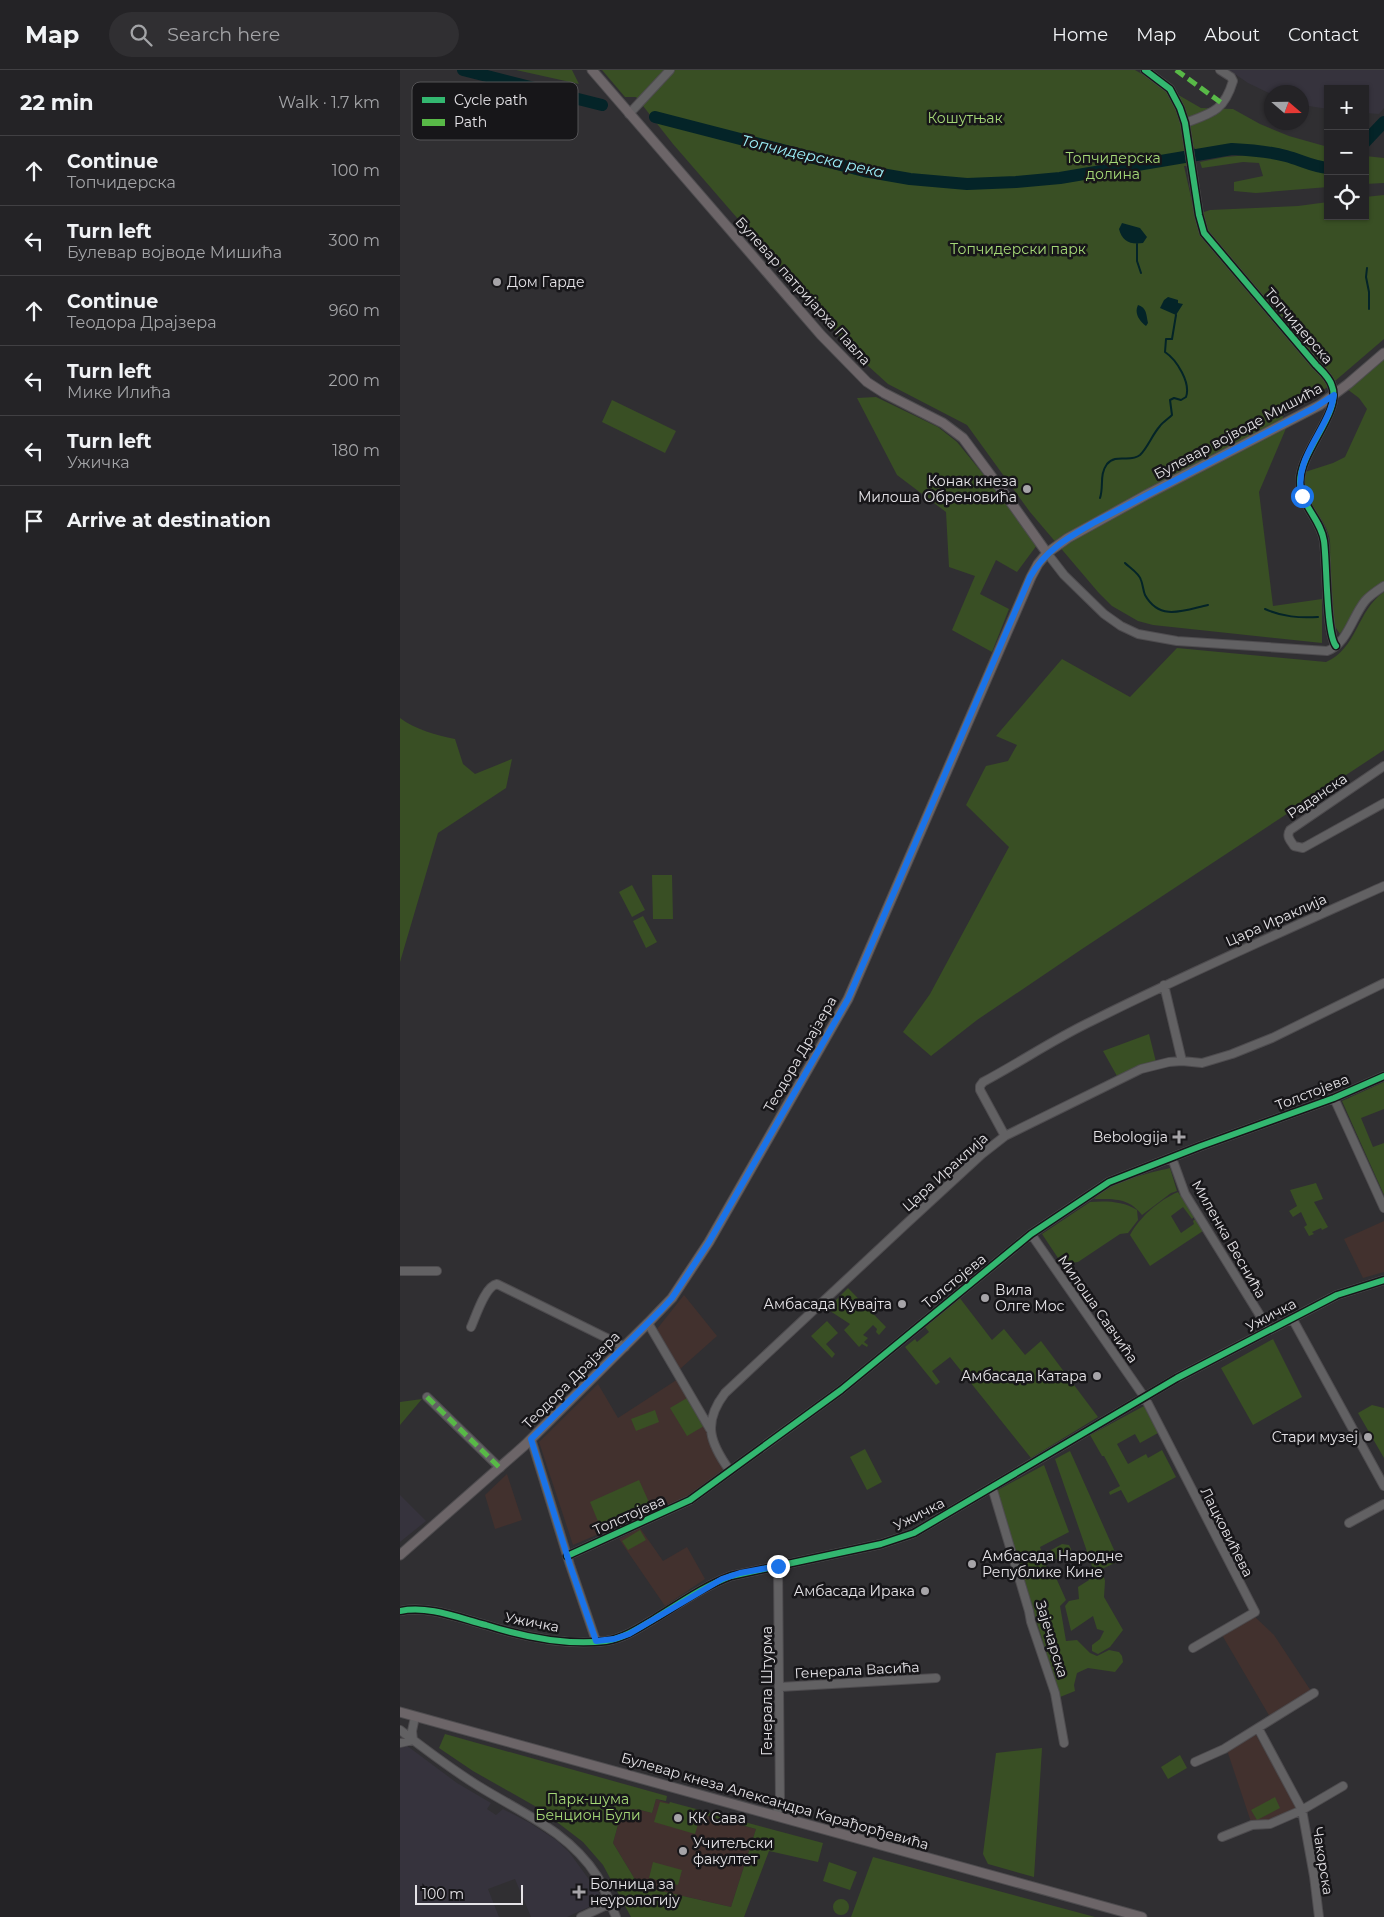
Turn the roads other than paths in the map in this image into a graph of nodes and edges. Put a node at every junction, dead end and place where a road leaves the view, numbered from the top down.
1 (592, 70) edge
2 (670, 70) edge
3 (1145, 70) edge
4 (1220, 70) edge
5 (629, 114) junction
6 (1185, 123) junction
7 (1384, 353) edge
8 (1334, 395) junction
9 (1047, 554) junction
10 (1384, 586) edge
11 (1336, 646) junction
12 (1384, 766) edge
13 (1384, 803) edge
14 (1384, 886) edge
15 (1384, 983) edge
16 (1164, 985) junction
17 (1182, 1061) junction
18 (1384, 1076) edge
19 (1334, 1098) junction
20 (1005, 1136) junction
21 (1172, 1158) junction
22 (1384, 1208) edge
23 (1031, 1234) junction
24 (400, 1271) edge
25 (437, 1271) dead end
26 (1384, 1280) edge
27 (1292, 1318) junction
28 (648, 1323) junction
29 (471, 1327) dead end
30 (1269, 1330) junction
31 (625, 1347) junction
32 (427, 1397) dead end
33 (1145, 1398) junction
34 (710, 1429) junction
35 (531, 1439) junction
36 (500, 1468) junction
37 (730, 1471) junction
38 (1384, 1486) edge
39 (992, 1487) junction
40 (1384, 1504) edge
41 (1349, 1523) dead end
42 (400, 1555) edge
43 (567, 1556) junction
44 (778, 1566) junction
45 (400, 1611) edge
46 (596, 1641) junction
47 (1193, 1648) dead end
48 (936, 1678) dead end
49 (780, 1687) junction
50 (1314, 1693) dead end
51 (400, 1712) edge
52 (415, 1717) junction
53 (1258, 1728) junction
54 (400, 1730) edge
55 (413, 1740) junction
56 (1064, 1743) dead end
57 (400, 1744) edge
58 (1195, 1762) dead end
59 (1343, 1786) dead end
60 (1302, 1810) junction
61 (776, 1815) junction
62 (1222, 1837) dead end
63 (610, 1903) junction
64 (581, 1917) edge
65 (616, 1917) edge
66 (1142, 1917) edge
67 (1319, 1917) edge

1 - 5 main road, Булевар патријарха Павла
2 - 5 street
3 - 6 street, Топчидерска
4 - 6 street
5 - 9 main road, Булевар патријарха Павла
6 - 8 street, Топчидерска
7 - 8 main road, Булевар војводе Мишића
8 - 9 main road, Булевар војводе Мишића
8 - 11 street
9 - 11 street
9 - 28 main road, Теодора Драјзера
10 - 11 street
12 - 13 street, Раданска
14 - 16 street, Цара Ираклија
15 - 17 street
16 - 17 street
16 - 20 street, Цара Ираклија
17 - 20 street
18 - 19 street, Толстојева
19 - 21 street, Толстојева
19 - 22 street
20 - 34 street, Цара Ираклија
21 - 23 street, Толстојева
21 - 30 street, Миленка Веснића
23 - 33 street, Милоша Савчића
23 - 37 street, Толстојева
24 - 25 street
26 - 27 street, Ужичка
27 - 30 street, Ужичка
27 - 38 street
28 - 31 main road, Теодора Драјзера
28 - 34 street
29 - 31 street
30 - 33 street, Ужичка
31 - 35 main road, Теодора Драјзера
32 - 36 street
33 - 39 street, Ужичка
33 - 47 street, Лацковићева
34 - 37 street
35 - 36 main road, Теодора Драјзера
35 - 43 street
36 - 42 main road, Теодора Драјзера
37 - 43 street, Толстојева
39 - 44 street, Ужичка
39 - 56 street, Зајечарска
40 - 41 street
43 - 46 street
44 - 46 street, Ужичка
44 - 49 street, Генерала Штурма
45 - 46 street, Ужичка
48 - 49 street, Генерала Васића
49 - 61 street, Генерала Штурма
50 - 53 street
51 - 52 main road, Булевар кнеза Александра Карађорђевића
52 - 55 street
52 - 61 main road, Булевар кнеза Александра Карађорђевића
53 - 58 street
53 - 60 street, Чакорска
54 - 55 street
55 - 57 street
55 - 63 street
59 - 60 street, Чакорска
60 - 62 street, Чакорска
60 - 67 street, Чакорска
61 - 66 main road, Булевар кнеза Александра Карађорђевића
63 - 64 street
63 - 65 street

